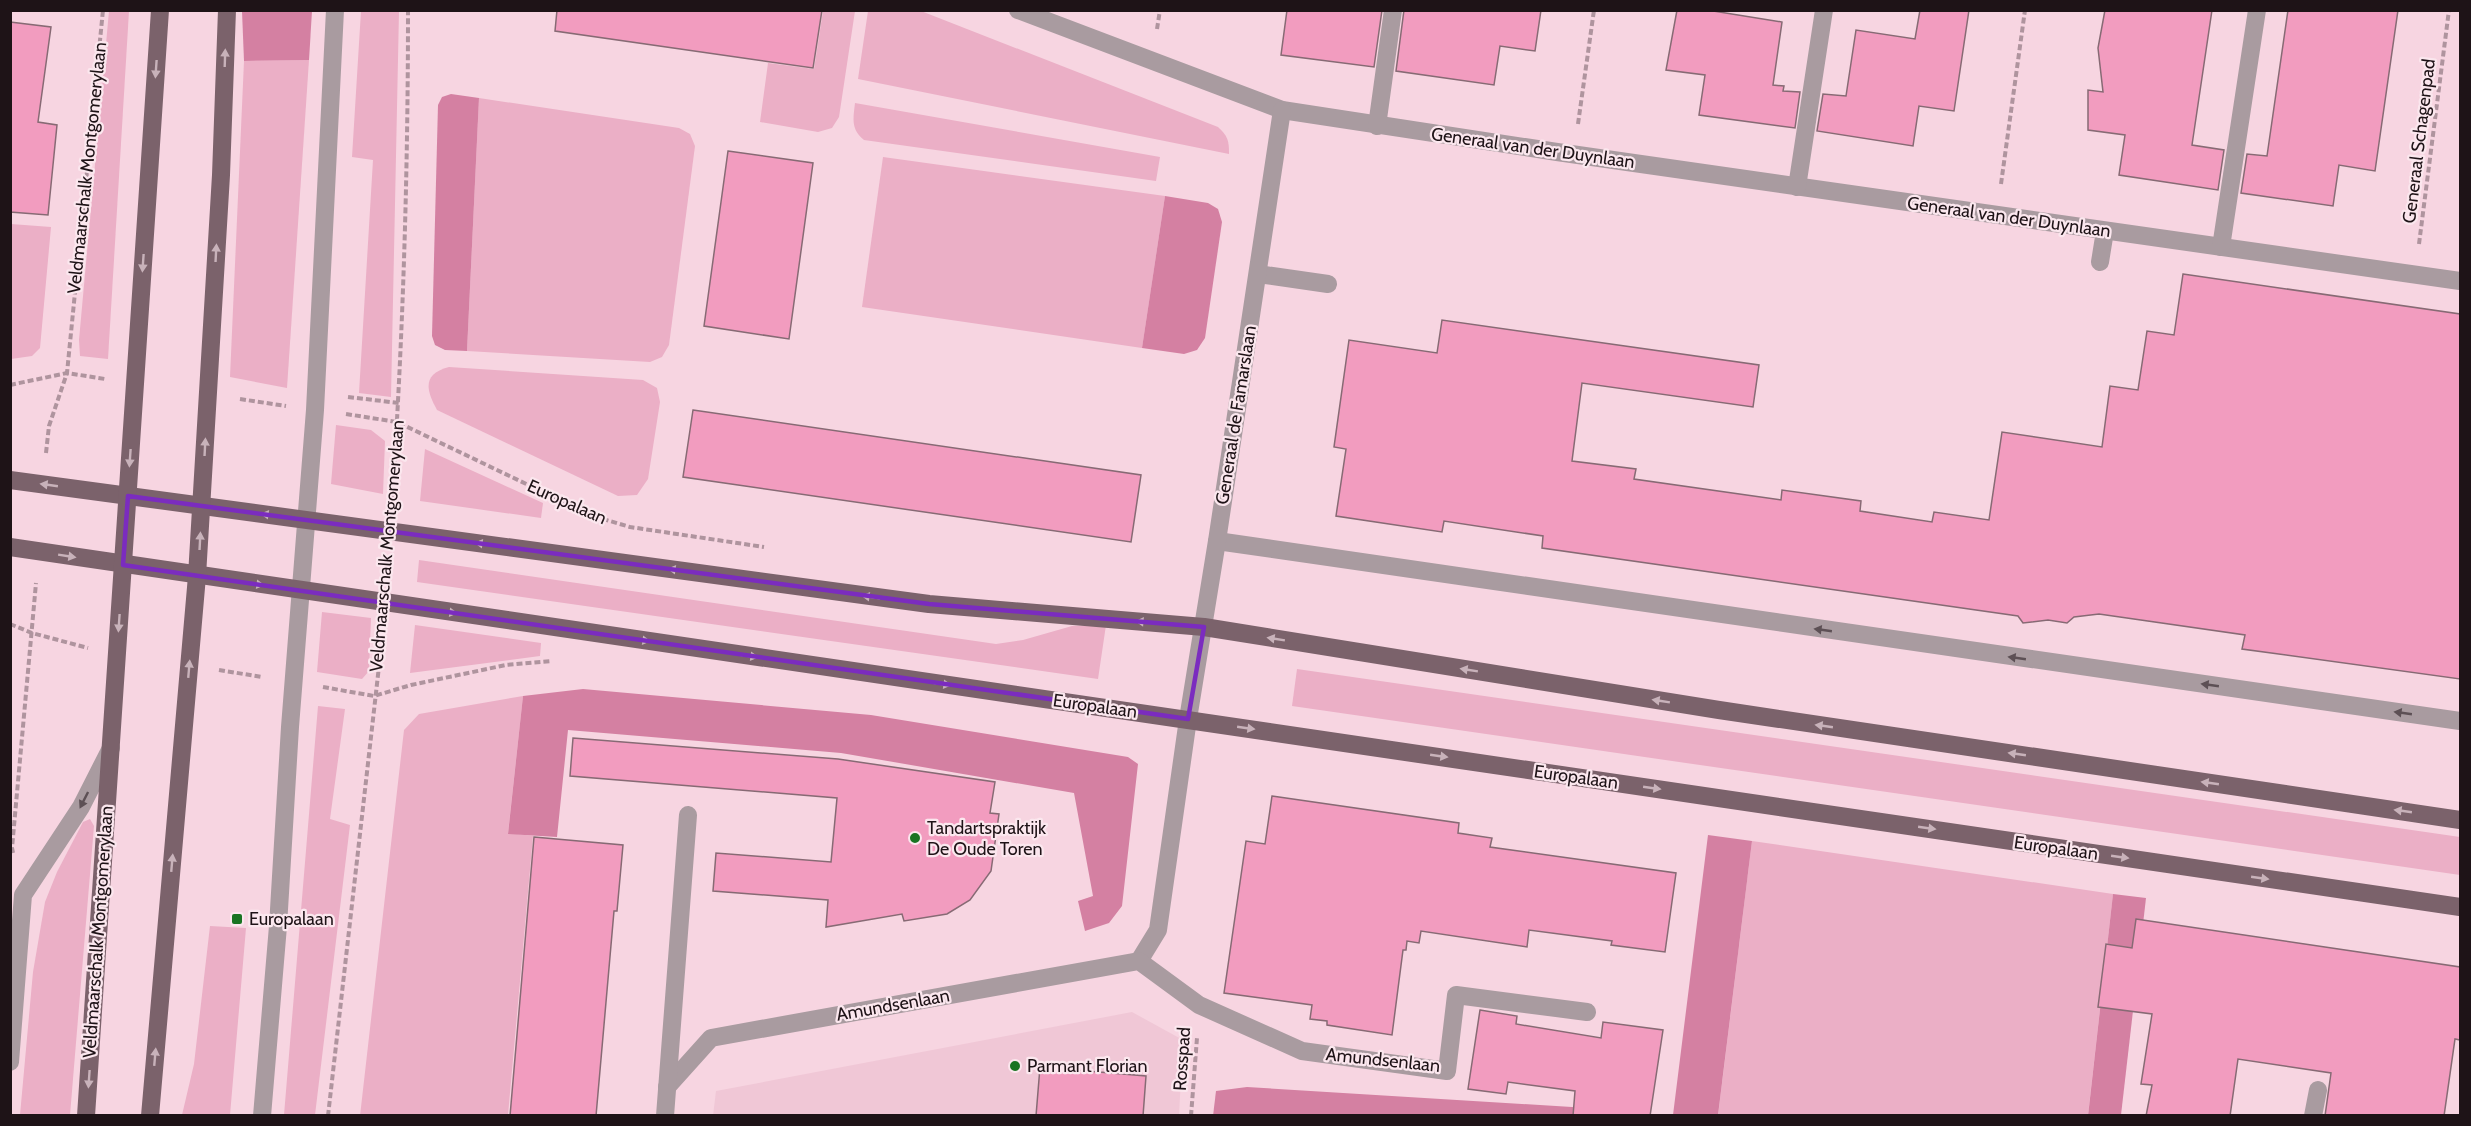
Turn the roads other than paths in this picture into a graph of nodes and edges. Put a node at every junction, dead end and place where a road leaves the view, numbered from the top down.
1 (160, 10) edge
2 (226, 10) edge
3 (335, 10) edge
4 (1018, 10) edge
5 (1393, 10) edge
6 (1824, 10) edge
7 (2257, 10) edge
8 (1282, 110) junction
9 (1377, 126) junction
10 (1797, 186) junction
11 (2105, 231) junction
12 (2221, 247) junction
13 (2100, 262) dead end
14 (1258, 274) junction
15 (2460, 281) edge
16 (1328, 284) dead end
17 (10, 480) edge
18 (128, 496) junction
19 (202, 506) junction
20 (305, 520) junction
21 (1217, 541) junction
22 (10, 547) edge
23 (123, 565) junction
24 (197, 576) junction
25 (300, 591) junction
26 (1203, 627) junction
27 (1188, 719) junction
28 (2460, 721) edge
29 (111, 748) junction
30 (688, 815) dead end
31 (2460, 820) edge
32 (2460, 907) edge
33 (1139, 961) junction
34 (1587, 1012) dead end
35 (10, 1062) edge
36 (667, 1087) junction
37 (2318, 1090) dead end
38 (86, 1116) edge
39 (150, 1116) edge
40 (262, 1116) edge
41 (665, 1116) edge
42 (2313, 1116) edge

1 -> 18 main road, Veldmaarschalk Montgomerylaan
19 -> 2 main road
3 - 20 street
4 - 8 street, Generaal van der Duynlaan
5 - 9 street
6 - 10 street
7 - 12 street
8 - 9 street, Generaal van der Duynlaan
8 - 14 street, Generaal de Famarslaan
9 - 10 street, Generaal van der Duynlaan
10 - 11 street, Generaal van der Duynlaan
11 - 12 street, Generaal van der Duynlaan
11 - 13 street
12 - 15 street, Generaal van der Duynlaan
14 - 16 street
14 - 21 street, Generaal de Famarslaan
18 -> 17 main road
18 - 19 main road
18 - 23 main road, Veldmaarschalk Montgomerylaan
20 -> 19 main road
24 -> 19 main road
20 - 25 street
26 -> 20 main road
21 - 26 street, Generaal de Famarslaan
28 -> 21 street
22 -> 23 main road, Europalaan
23 - 24 main road, Europalaan
23 -> 29 main road, Veldmaarschalk Montgomerylaan
24 -> 25 main road, Europalaan
39 -> 24 main road
25 -> 27 main road, Europalaan
25 - 40 street
26 - 27 street, Generaal de Famarslaan
31 -> 26 main road
27 -> 32 main road, Europalaan
27 - 33 street
29 -> 35 street, Veldmaarschalk Montgomerylaan
29 -> 38 main road, Veldmaarschalk Montgomerylaan
30 - 36 street
33 - 34 street, Amundsenlaan
33 - 36 street, Amundsenlaan
36 - 41 street
37 - 42 street

